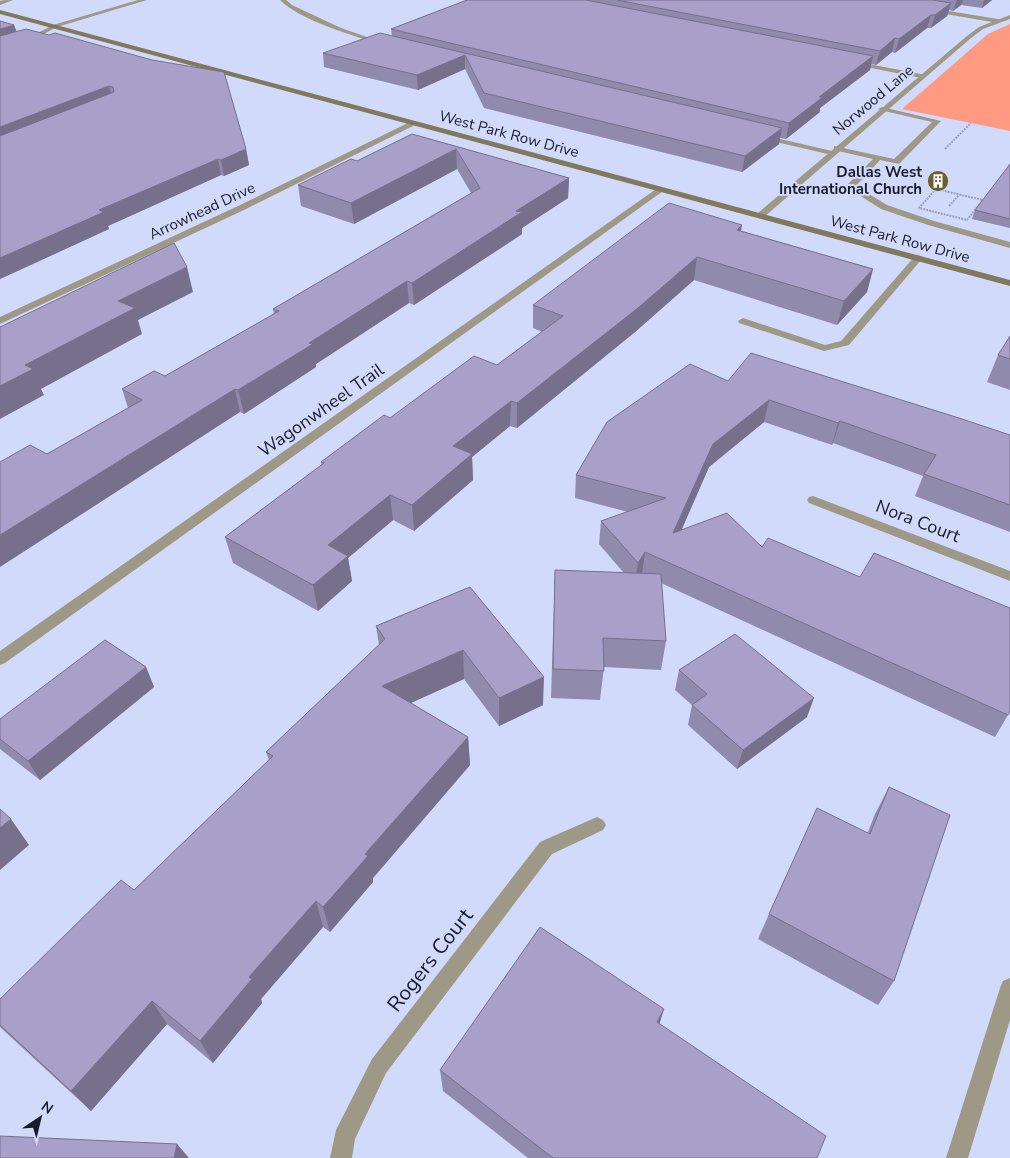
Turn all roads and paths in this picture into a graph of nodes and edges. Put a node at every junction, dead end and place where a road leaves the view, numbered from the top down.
1 (10, 0) edge
2 (144, 0) edge
3 (283, 0) edge
4 (0, 3) edge
5 (924, 9) edge
6 (0, 12) edge
7 (1010, 17) edge
8 (998, 21) junction
9 (55, 26) junction
10 (392, 47) edge
11 (0, 48) edge
12 (849, 62) edge
13 (921, 76) junction
14 (882, 109) junction
15 (415, 123) junction
16 (757, 135) edge
17 (834, 150) junction
18 (878, 158) junction
19 (662, 189) junction
20 (761, 215) junction
21 (1010, 245) edge
22 (918, 258) junction
23 (1010, 283) edge
24 (0, 321) edge
25 (743, 321) dead end
26 (812, 500) dead end
27 (1010, 576) edge
28 (0, 659) edge
29 (598, 825) dead end
30 (1010, 988) edge
31 (342, 1158) edge
32 (957, 1158) edge

1 - 4 street
2 - 9 street
3 - 10 street
5 - 8 street
6 - 9 main road, West Park Row Drive
7 - 8 street, Norwood Lane
8 - 13 street, Norwood Lane
9 - 11 street
9 - 15 main road, West Park Row Drive
12 - 13 street
13 - 14 street, Norwood Lane
14 - 17 street, Norwood Lane
14 - 18 street
15 - 19 main road, West Park Row Drive
15 - 24 street, Arrowhead Drive
16 - 17 street
17 - 18 street
17 - 20 street, Norwood Lane
18 - 21 street
19 - 20 main road, West Park Row Drive
19 - 28 street, Wagonwheel Trail
20 - 22 main road, West Park Row Drive
22 - 23 main road, West Park Row Drive
22 - 25 street
26 - 27 street, Nora Court
29 - 31 street, Rogers Court
30 - 32 street

